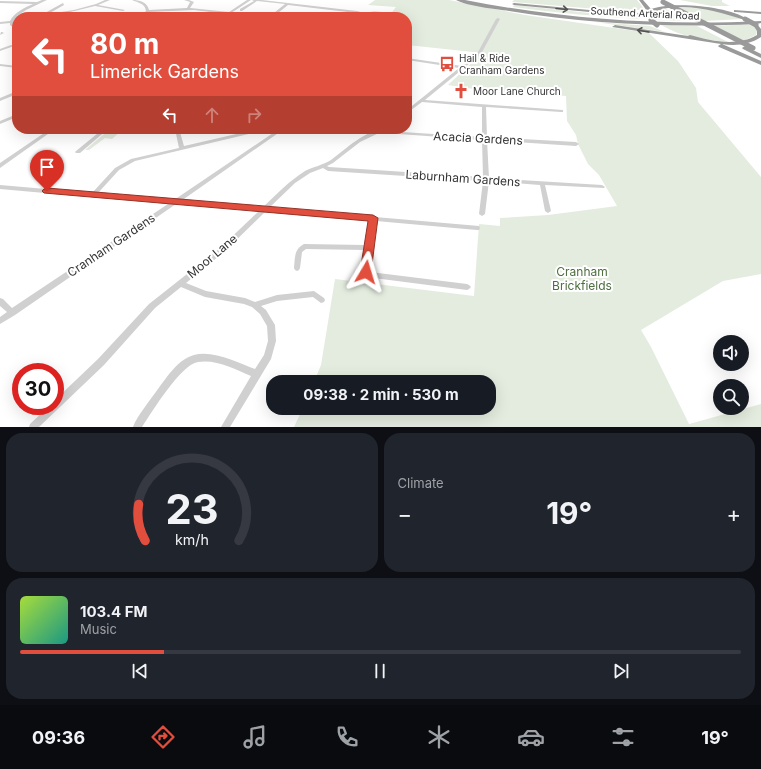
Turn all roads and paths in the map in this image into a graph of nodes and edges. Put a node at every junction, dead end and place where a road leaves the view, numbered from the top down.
1 (45, 0) edge
2 (108, 0) edge
3 (134, 0) edge
4 (189, 0) edge
5 (248, 0) edge
6 (255, 0) edge
7 (454, 0) edge
8 (458, 0) edge
9 (466, 0) edge
10 (481, 0) edge
11 (640, 0) edge
12 (677, 0) edge
13 (0, 2) edge
14 (660, 2) edge
15 (38, 3) junction
16 (63, 4) dead end
17 (287, 4) junction
18 (697, 5) junction
19 (96, 6) junction
20 (716, 8) junction
21 (188, 9) junction
22 (123, 10) dead end
23 (148, 11) joint
24 (649, 11) junction
25 (21, 12) edge
26 (49, 12) edge
27 (66, 12) edge
28 (210, 12) edge
29 (234, 12) edge
30 (236, 12) edge
31 (277, 12) edge
32 (357, 12) edge
33 (373, 12) edge
34 (380, 12) dead end
35 (761, 13) edge
36 (498, 19) dead end
37 (11, 22) joint
38 (0, 23) edge
39 (759, 23) edge
40 (12, 26) edge
41 (760, 38) edge
42 (695, 39) junction
43 (706, 41) junction
44 (12, 46) dead end
45 (0, 50) edge
46 (761, 52) edge
47 (761, 56) edge
48 (412, 60) edge
49 (761, 63) edge
50 (0, 65) edge
51 (11, 66) edge
52 (462, 67) junction
53 (12, 94) edge
54 (0, 100) edge
55 (420, 101) junction
56 (484, 107) junction
57 (412, 108) edge
58 (561, 111) dead end
59 (12, 117) edge
60 (0, 123) edge
61 (45, 134) edge
62 (100, 134) edge
63 (179, 134) edge
64 (242, 134) edge
65 (275, 134) edge
66 (373, 134) edge
67 (412, 134) edge
68 (485, 138) junction
69 (576, 144) dead end
70 (182, 148) junction
71 (78, 152) dead end
72 (0, 166) edge
73 (324, 166) junction
74 (486, 179) junction
75 (542, 183) junction
76 (0, 187) edge
77 (602, 187) dead end
78 (93, 195) junction
79 (176, 202) junction
80 (263, 209) junction
81 (548, 211) dead end
82 (482, 214) dead end
83 (373, 218) junction
84 (477, 228) dead end
85 (369, 248) junction
86 (297, 268) dead end
87 (180, 283) junction
88 (467, 287) dead end
89 (321, 300) dead end
90 (0, 301) edge
91 (255, 305) junction
92 (12, 313) junction
93 (0, 321) edge
94 (257, 374) junction
95 (64, 397) edge
96 (46, 415) edge
97 (33, 427) edge
98 (137, 427) edge
99 (225, 427) edge

1 - 15 street
2 - 19 street
3 - 23 street
4 - 21 street
5 - 29 street
6 - 17 street
6 - 30 street
42 -> 7 highway
8 - 39 highway, Southend Arterial Road
9 - 39 highway, Southend Arterial Road
10 -> 24 highway
11 - 24 highway
12 - 18 highway
13 - 15 street
14 - 46 highway, bridge
14 - 47 highway
15 - 25 street
16 - 26 street
17 - 31 street
17 - 32 street
18 - 20 highway
18 - 24 highway
19 - 22 street
19 - 27 street
20 - 35 highway
20 - 39 highway, bridge
21 - 23 street
21 - 28 street
24 - 42 highway, bridge
33 - 34 street
36 - 52 street
37 - 38 street
37 - 40 street
39 - 41 highway
41 - 43 highway
42 - 43 highway
43 - 49 highway
44 - 45 street
48 - 52 street
50 - 51 street
52 - 55 street
53 - 54 street
55 - 56 street
55 - 57 street
56 - 58 street
56 - 68 street
59 - 60 street
61 - 72 street
62 - 71 street
63 - 70 street
64 - 70 street
65 - 79 street, Cranham Gardens
66 - 73 street, Moor Lane
67 - 68 street, Acacia Gardens
68 - 69 street, Acacia Gardens
68 - 74 street
70 - 78 street
73 - 74 street, Laburnham Gardens
73 - 80 street, Moor Lane
74 - 75 street, Laburnham Gardens
74 - 82 street
75 - 77 street, Laburnham Gardens
75 - 81 street
76 - 78 street
78 - 79 street
79 - 80 street
79 - 92 street, Cranham Gardens
80 - 83 street
80 - 87 street, Moor Lane
83 - 84 street
83 - 85 street
85 - 86 street
85 - 88 street
87 - 91 street
87 - 95 street, Moor Lane
89 - 91 street
90 - 92 street
91 - 94 street
92 - 93 street, Cranham Gardens
94 - 98 street
94 - 99 street
96 - 97 street, Moor Lane

